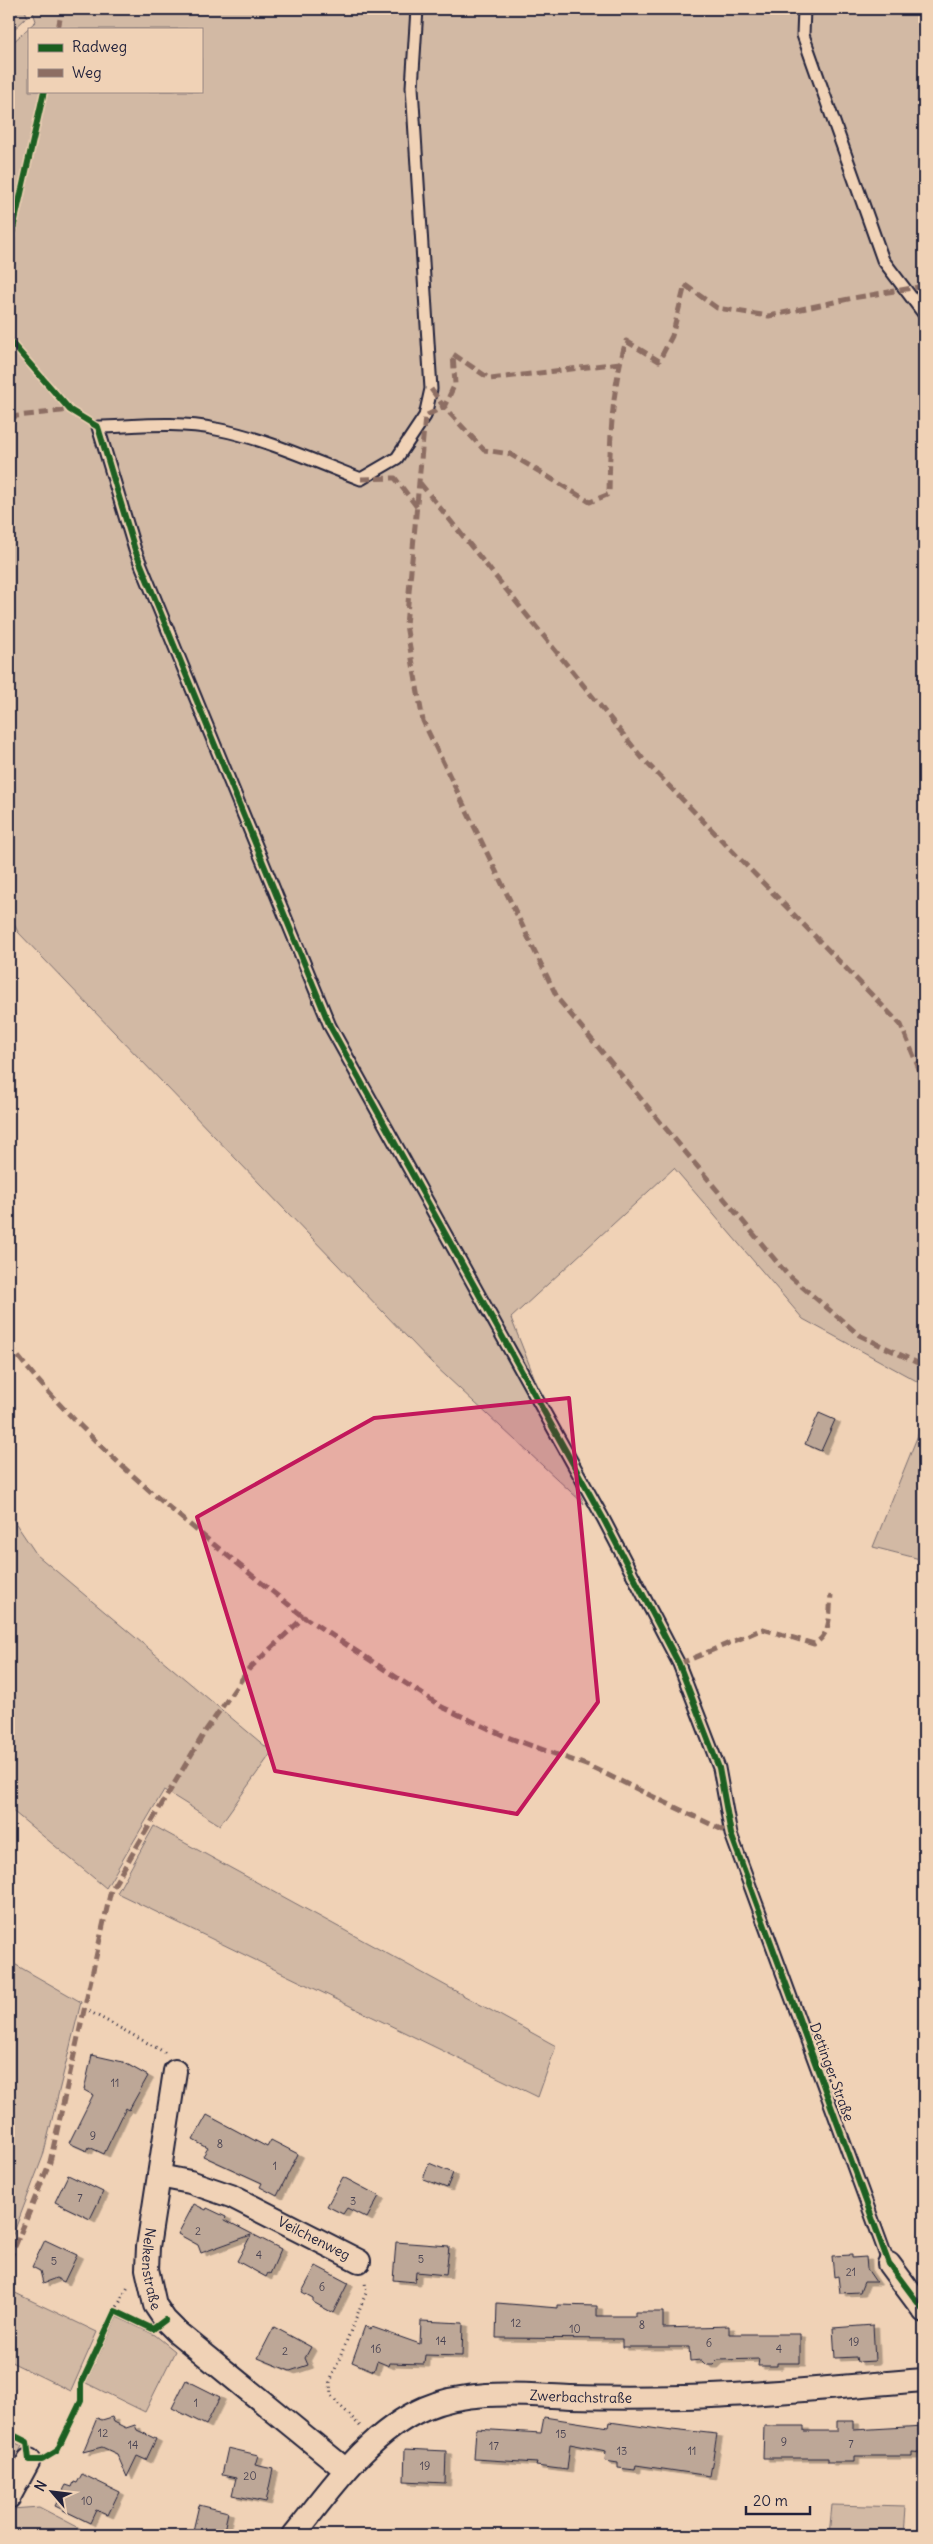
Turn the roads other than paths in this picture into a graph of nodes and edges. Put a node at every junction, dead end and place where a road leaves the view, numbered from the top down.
1 (418, 9) edge
2 (804, 9) edge
3 (924, 314) edge
4 (175, 2071) road end
5 (159, 2176) junction
6 (359, 2261) road end
7 (890, 2264) joint
8 (924, 2311) edge
9 (924, 2380) edge
10 (29, 2460) road end
11 (346, 2470) junction
12 (9, 2497) edge
13 (294, 2535) edge

1 - 7 lane, Dettinger Straße
2 - 3 lane
4 - 5 street, Nelkenstraße
5 - 6 street, Veilchenweg
5 - 11 street, Nelkenstraße
7 - 8 street, Dettinger Straße
9 - 11 street, Zwerbachstraße
10 - 12 street
11 - 13 street, Zwerbachstraße

